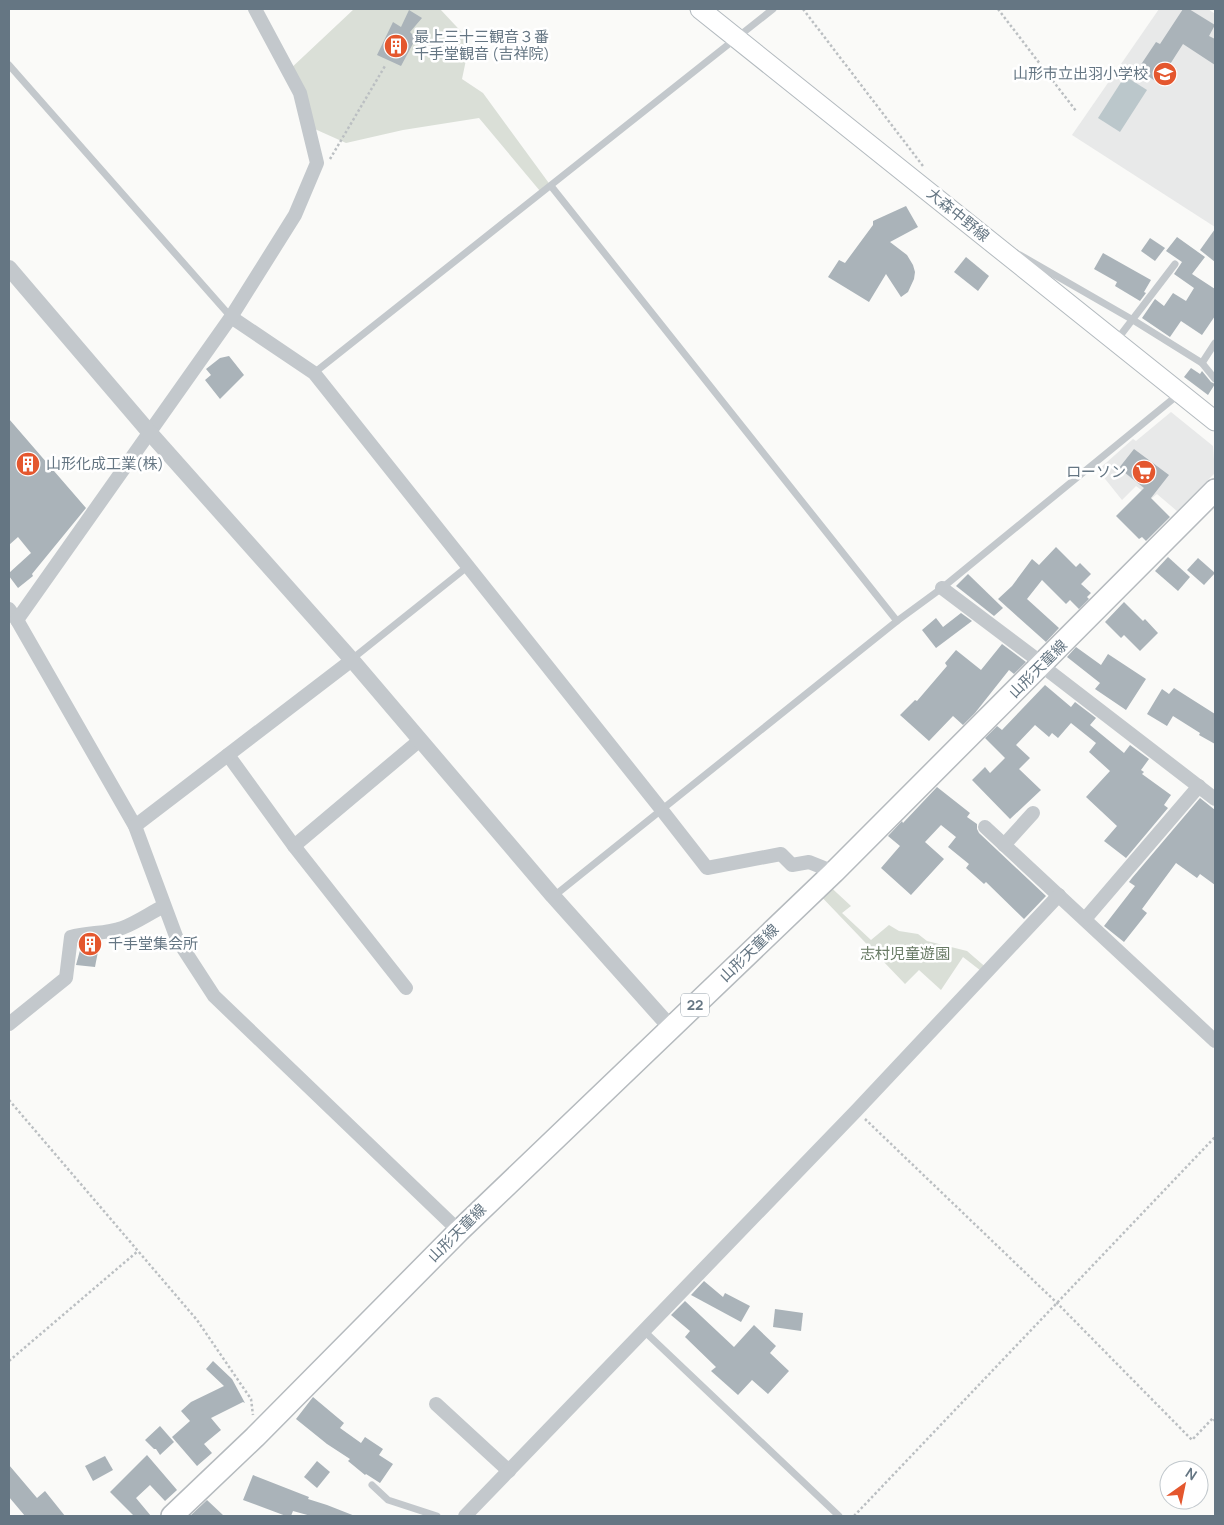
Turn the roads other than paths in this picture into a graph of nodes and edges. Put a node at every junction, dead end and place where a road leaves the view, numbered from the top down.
1 (255, 9) edge
2 (700, 9) edge
3 (773, 9) edge
4 (736, 38) junction
5 (9, 65) edge
6 (551, 186) junction
7 (978, 231) junction
8 (1175, 264) dead end
9 (9, 268) edge
10 (232, 317) junction
11 (1133, 320) junction
12 (1116, 342) junction
13 (1215, 343) edge
14 (1202, 363) junction
15 (314, 373) junction
16 (1215, 379) edge
17 (1181, 393) junction
18 (1208, 409) edge
19 (1215, 421) edge
20 (150, 433) junction
21 (1215, 490) edge
22 (467, 567) junction
23 (942, 588) junction
24 (13, 614) edge
25 (897, 621) junction
26 (352, 660) junction
27 (1042, 665) junction
28 (420, 740) junction
29 (228, 755) junction
30 (1199, 786) junction
31 (1215, 799) edge
32 (661, 809) junction
33 (1033, 813) dead end
34 (135, 826) junction
35 (985, 826) dead end
36 (1004, 845) junction
37 (294, 846) junction
38 (834, 872) junction
39 (553, 896) junction
40 (1059, 896) junction
41 (164, 906) junction
42 (1085, 919) junction
43 (406, 988) dead end
44 (9, 1024) edge
45 (671, 1028) junction
46 (1215, 1042) edge
47 (459, 1231) junction
48 (643, 1330) junction
49 (436, 1404) dead end
50 (509, 1471) junction
51 (372, 1485) dead end
52 (172, 1516) edge
53 (437, 1516) edge
54 (465, 1516) edge
55 (839, 1516) edge

1 - 10 street
2 - 4 main road, 大森中野線
3 - 4 lane
4 - 6 lane
4 - 7 main road, 大森中野線
5 - 10 lane
6 - 15 lane
6 - 25 lane
7 - 11 lane
7 - 12 main road, 大森中野線
8 - 11 lane
9 - 20 street
10 - 15 street
10 - 20 street
11 - 12 lane
11 - 14 lane
12 - 17 main road, 大森中野線
13 - 14 lane
14 - 16 lane
15 - 22 street
17 - 18 main road, 大森中野線
17 - 23 lane
18 - 19 main road, 大森中野線
20 - 24 street
20 - 26 street
21 - 27 main road, 山形天童線 / 22
22 - 26 lane
22 - 32 street
23 - 25 lane
23 - 27 street
24 - 34 street
25 - 32 lane
26 - 28 street
26 - 29 street
27 - 30 street
27 - 38 main road, 山形天童線 / 22
28 - 37 street
28 - 39 street
29 - 34 street
29 - 37 street
30 - 31 street
30 - 42 street
32 - 38 street
32 - 39 lane
33 - 36 street
34 - 41 street
35 - 36 street
36 - 40 street
37 - 43 street
38 - 45 main road, 山形天童線 / 22
39 - 45 street
40 - 42 street
40 - 48 street
41 - 44 street
41 - 47 street
42 - 46 street
45 - 47 main road, 山形天童線 / 22
47 - 52 main road, 山形天童線 / 22
48 - 50 street
48 - 55 lane
49 - 50 street
50 - 54 street
51 - 53 lane

